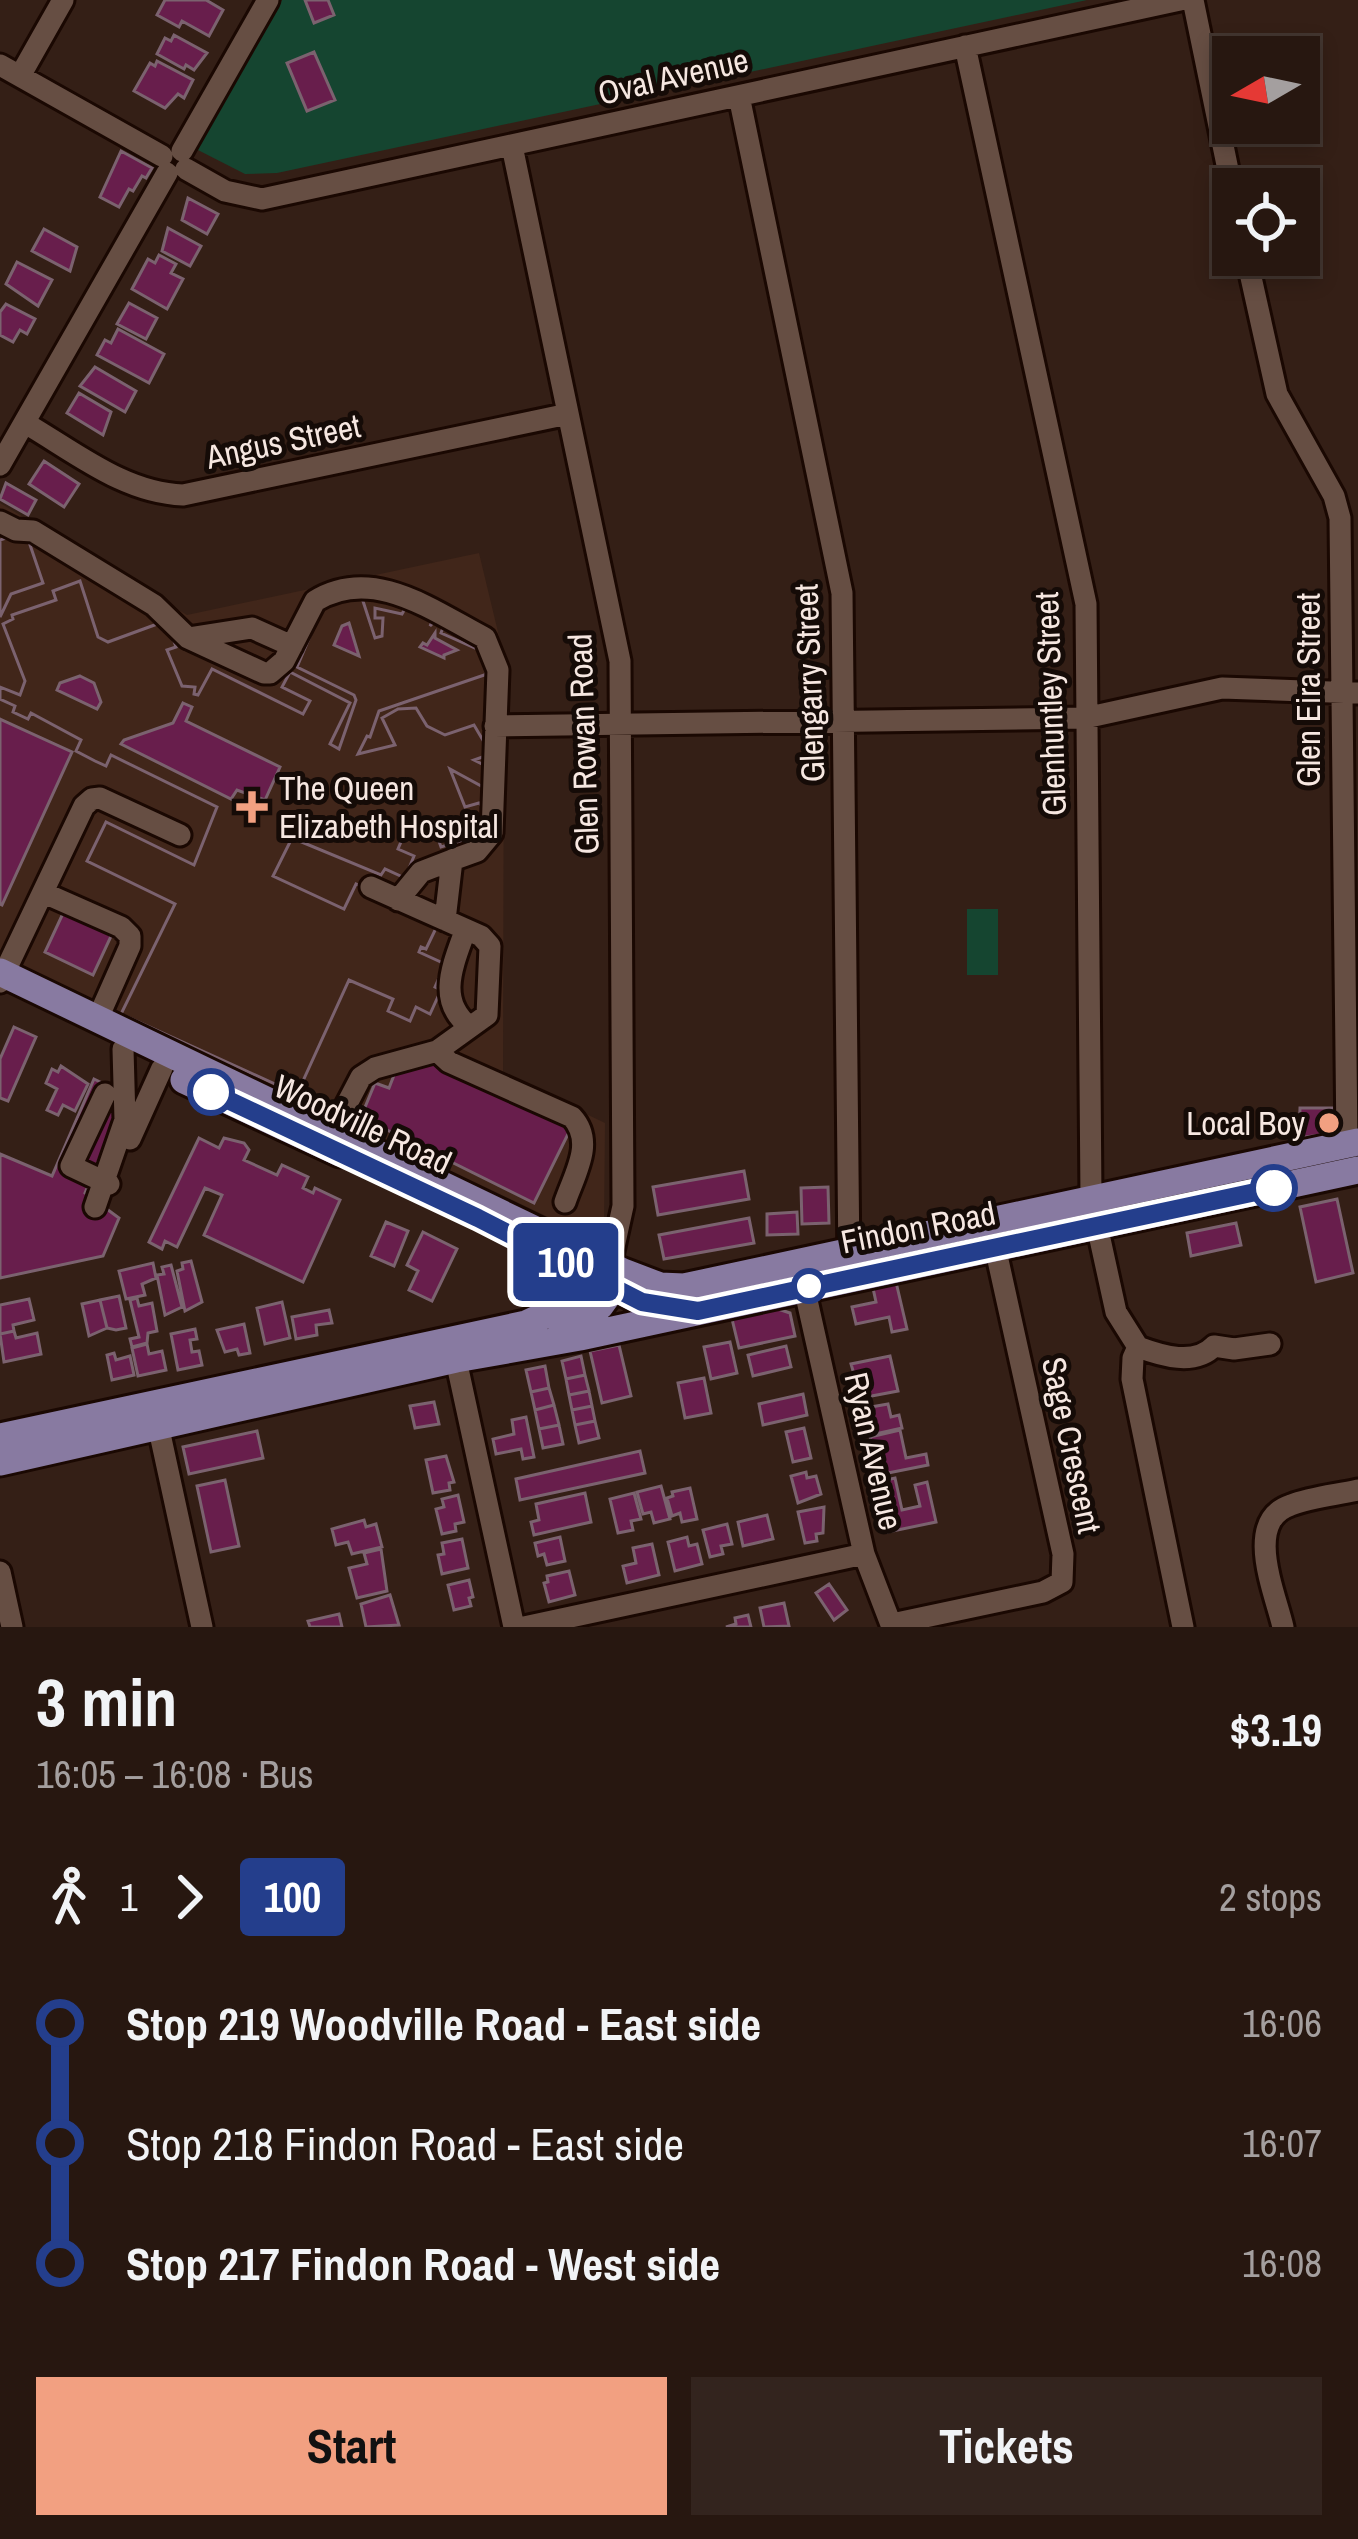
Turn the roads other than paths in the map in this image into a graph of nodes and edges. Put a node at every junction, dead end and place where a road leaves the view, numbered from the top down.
1 (63, 0) edge
2 (268, 0) edge
3 (1180, 0) edge
4 (1193, 0) edge
5 (965, 46) junction
6 (10, 70) edge
7 (739, 96) junction
8 (512, 146) junction
9 (174, 162) junction
10 (1228, 168) edge
11 (1251, 276) edge
12 (568, 414) junction
13 (25, 423) junction
14 (0, 465) edge
15 (0, 522) edge
16 (188, 638) junction
17 (292, 646) junction
18 (1350, 693) edge
19 (1085, 718) junction
20 (846, 722) junction
21 (620, 724) junction
22 (495, 726) junction
23 (180, 835) dead end
24 (452, 860) junction
25 (371, 887) dead end
26 (44, 893) junction
27 (398, 900) junction
28 (455, 926) junction
29 (2, 980) edge
30 (98, 1018) junction
31 (470, 1027) junction
32 (124, 1049) junction
33 (436, 1051) junction
34 (162, 1068) junction
35 (105, 1094) dead end
36 (329, 1138) junction
37 (1355, 1152) edge
38 (105, 1182) junction
39 (1091, 1198) junction
40 (565, 1202) dead end
41 (1097, 1227) junction
42 (992, 1235) junction
43 (567, 1263) junction
44 (849, 1264) junction
45 (612, 1276) junction
46 (803, 1287) junction
47 (698, 1311) junction
48 (554, 1327) junction
49 (1270, 1345) dead end
50 (1138, 1347) junction
51 (454, 1350) junction
52 (156, 1415) junction
53 (0, 1437) edge
54 (0, 1462) edge
55 (1358, 1490) edge
56 (864, 1554) junction
57 (0, 1572) edge
58 (892, 1626) edge
59 (13, 1627) edge
60 (202, 1627) edge
61 (514, 1627) edge
62 (524, 1627) edge
63 (1183, 1627) edge
64 (1283, 1627) edge

1 - 6 street
2 - 9 street
3 - 5 street, Oval Avenue
4 - 10 street
5 - 7 street, Oval Avenue
5 - 19 street, Glenhuntley Street
6 - 9 street, Oval Avenue
7 - 8 street, Oval Avenue
7 - 20 street, Glengarry Street
8 - 9 street, Oval Avenue
8 - 12 street, Glen Rowan Road
9 - 13 street
11 - 18 street, Glen Eira Street
12 - 13 street, Angus Street
12 - 21 street, Glen Rowan Road
13 - 14 street
15 - 16 street
16 - 17 street
16 - 17 street
17 - 22 street
18 - 19 street
18 - 37 street, Glen Eira Street
19 - 20 street
19 - 39 street, Glenhuntley Street
20 - 21 street
20 - 44 street, Glengarry Street
21 - 22 street
21 - 45 street, Glen Rowan Road
22 - 24 street
23 - 26 street
24 - 27 street
24 - 28 street
25 - 27 street
26 - 29 street
26 - 30 street
27 - 28 street
28 - 31 street
28 - 31 street
29 - 30 main road, Woodville Road
29 - 32 main road, Woodville Road
30 - 36 main road, Woodville Road
31 - 33 street
32 - 34 main road, Woodville Road
32 - 38 street
33 - 36 street
33 - 40 street
34 - 36 main road, Woodville Road
34 - 38 street
35 - 38 street
36 - 43 main road, Woodville Road
36 - 45 main road, Woodville Road
37 - 39 main road, Findon Road
37 - 41 main road, Findon Road
39 - 41 street, Glenhuntley Street
39 - 42 main road, Findon Road
41 - 42 main road, Findon Road
41 - 50 street, Glenhuntley Street
42 - 44 main road, Findon Road
42 - 58 street, Sage Crescent
43 - 45 main road, Woodville Road
43 - 48 main road
44 - 45 main road, Findon Road
44 - 46 main road, Findon Road
45 - 47 main road, Woodville Road
45 - 48 main road, Findon Road
46 - 47 main road, Findon Road
46 - 56 street, Ryan Avenue
47 - 48 main road, Findon Road
48 - 51 main road, Findon Road
49 - 50 street
50 - 63 street
51 - 52 main road, Findon Road
51 - 61 street
52 - 53 main road, Findon Road
52 - 54 main road, Findon Road
52 - 60 street
55 - 64 street
56 - 58 street, Ryan Avenue
56 - 62 street
57 - 59 street

